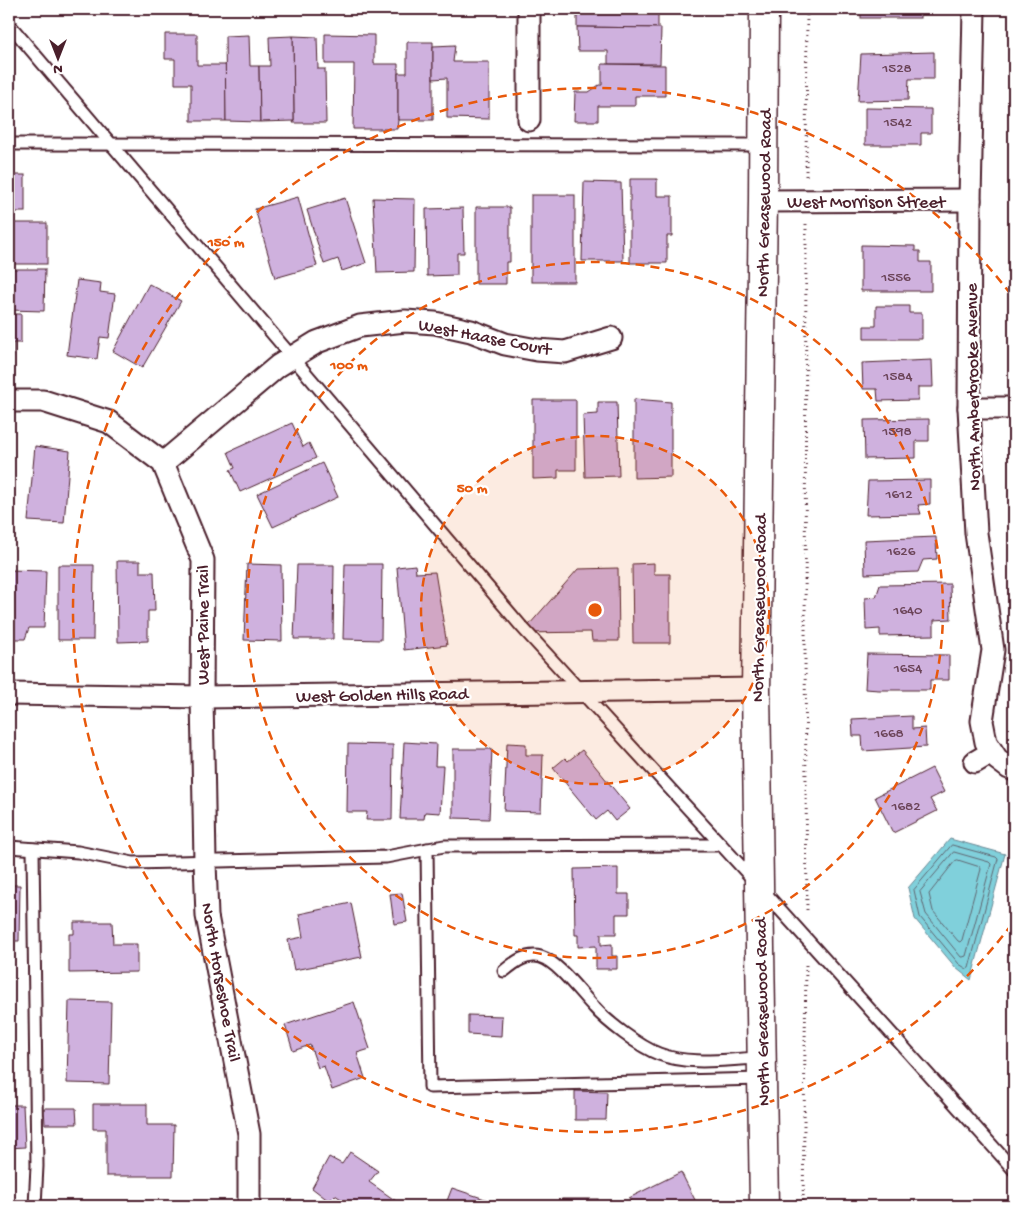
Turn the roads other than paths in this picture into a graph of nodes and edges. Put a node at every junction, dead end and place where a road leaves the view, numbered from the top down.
1 (529, 9) edge
2 (764, 9) edge
3 (974, 9) edge
4 (9, 24) edge
5 (529, 120) dead end
6 (110, 143) junction
7 (9, 144) edge
8 (764, 145) junction
9 (970, 200) junction
10 (763, 201) junction
11 (611, 338) dead end
12 (292, 357) junction
13 (9, 401) edge
14 (968, 408) junction
15 (1014, 408) edge
16 (163, 464) junction
17 (756, 689) junction
18 (581, 692) junction
19 (9, 694) edge
20 (202, 697) junction
21 (995, 761) edge
22 (721, 845) junction
23 (9, 847) edge
24 (33, 849) junction
25 (427, 849) junction
26 (205, 862) junction
27 (759, 886) junction
28 (504, 971) dead end
29 (762, 1069) junction
30 (1014, 1170) edge
31 (35, 1206) edge
32 (249, 1206) edge
33 (764, 1206) edge

1 - 5 street
2 - 8 street, North Greasewood Road
3 - 9 street, North Amberbrooke Avenue
4 - 6 lane
6 - 7 lane
6 - 8 lane
6 - 12 lane
8 - 10 street, North Greasewood Road
9 - 10 street, West Morrison Street
9 - 14 street, North Amberbrooke Avenue
10 - 17 street, North Greasewood Road
11 - 12 street, West Haase Court
12 - 16 street, West Haase Court
12 - 18 lane
13 - 16 street, West Paine Trail
14 - 15 street
14 - 21 street, North Amberbrooke Avenue
16 - 20 street, West Paine Trail
17 - 18 street, West Golden Hills Road
17 - 27 street, North Greasewood Road
18 - 20 street, West Golden Hills Road
18 - 22 lane
19 - 20 street, West Golden Hills Road
20 - 26 street, North Horseshoe Trail
22 - 25 lane
22 - 27 lane
23 - 24 lane
24 - 26 lane
24 - 31 lane
25 - 26 lane
25 - 29 lane
26 - 32 street, North Horseshoe Trail
27 - 29 street, North Greasewood Road
27 - 30 lane
28 - 29 lane
29 - 33 street, North Greasewood Road

